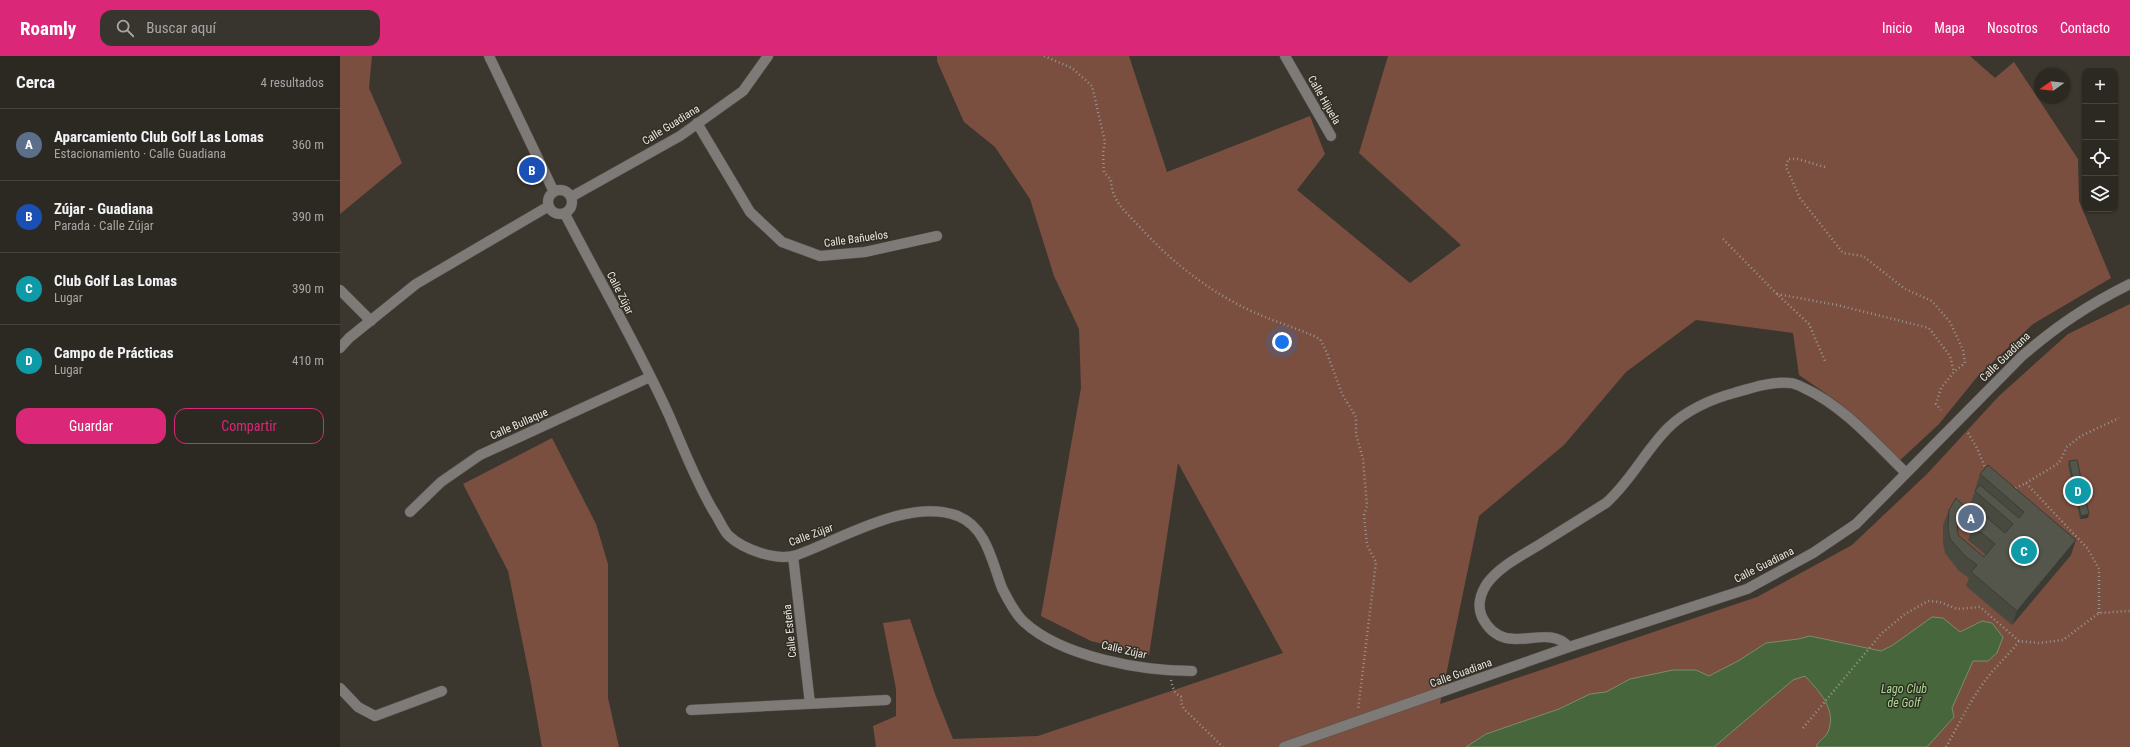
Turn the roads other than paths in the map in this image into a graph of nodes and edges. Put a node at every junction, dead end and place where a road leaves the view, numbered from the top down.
1 (489, 56) edge
2 (768, 56) edge
3 (1285, 56) edge
4 (698, 123) junction
5 (1331, 136) dead end
6 (554, 192) junction
7 (571, 196) junction
8 (549, 206) junction
9 (565, 214) junction
10 (937, 236) dead end
11 (2130, 284) edge
12 (340, 290) edge
13 (371, 321) junction
14 (340, 348) edge
15 (650, 377) junction
16 (1906, 473) junction
17 (410, 512) dead end
18 (793, 556) junction
19 (1569, 647) junction
20 (1192, 671) dead end
21 (340, 688) edge
22 (442, 691) dead end
23 (886, 700) dead end
24 (810, 704) junction
25 (691, 710) dead end
26 (1284, 747) edge

1 - 6 street
2 - 4 street, Calle Guadiana
3 - 5 street, Calle Hijuela
4 - 7 street, Calle Guadiana
4 - 10 street, Calle Bañuelos
6 - 7 street
6 - 8 street
7 - 9 street
8 - 9 street
8 - 13 street
9 - 15 street, Calle Zújar
11 - 16 street, Calle Guadiana
12 - 13 street
13 - 14 street
15 - 17 street, Calle Bullaque
15 - 18 street, Calle Zújar
16 - 19 street, Calle Guadiana
16 - 19 street
18 - 20 street, Calle Zújar
18 - 24 street, Calle Esteña
19 - 26 street, Calle Guadiana
21 - 22 street
23 - 24 street
24 - 25 street

